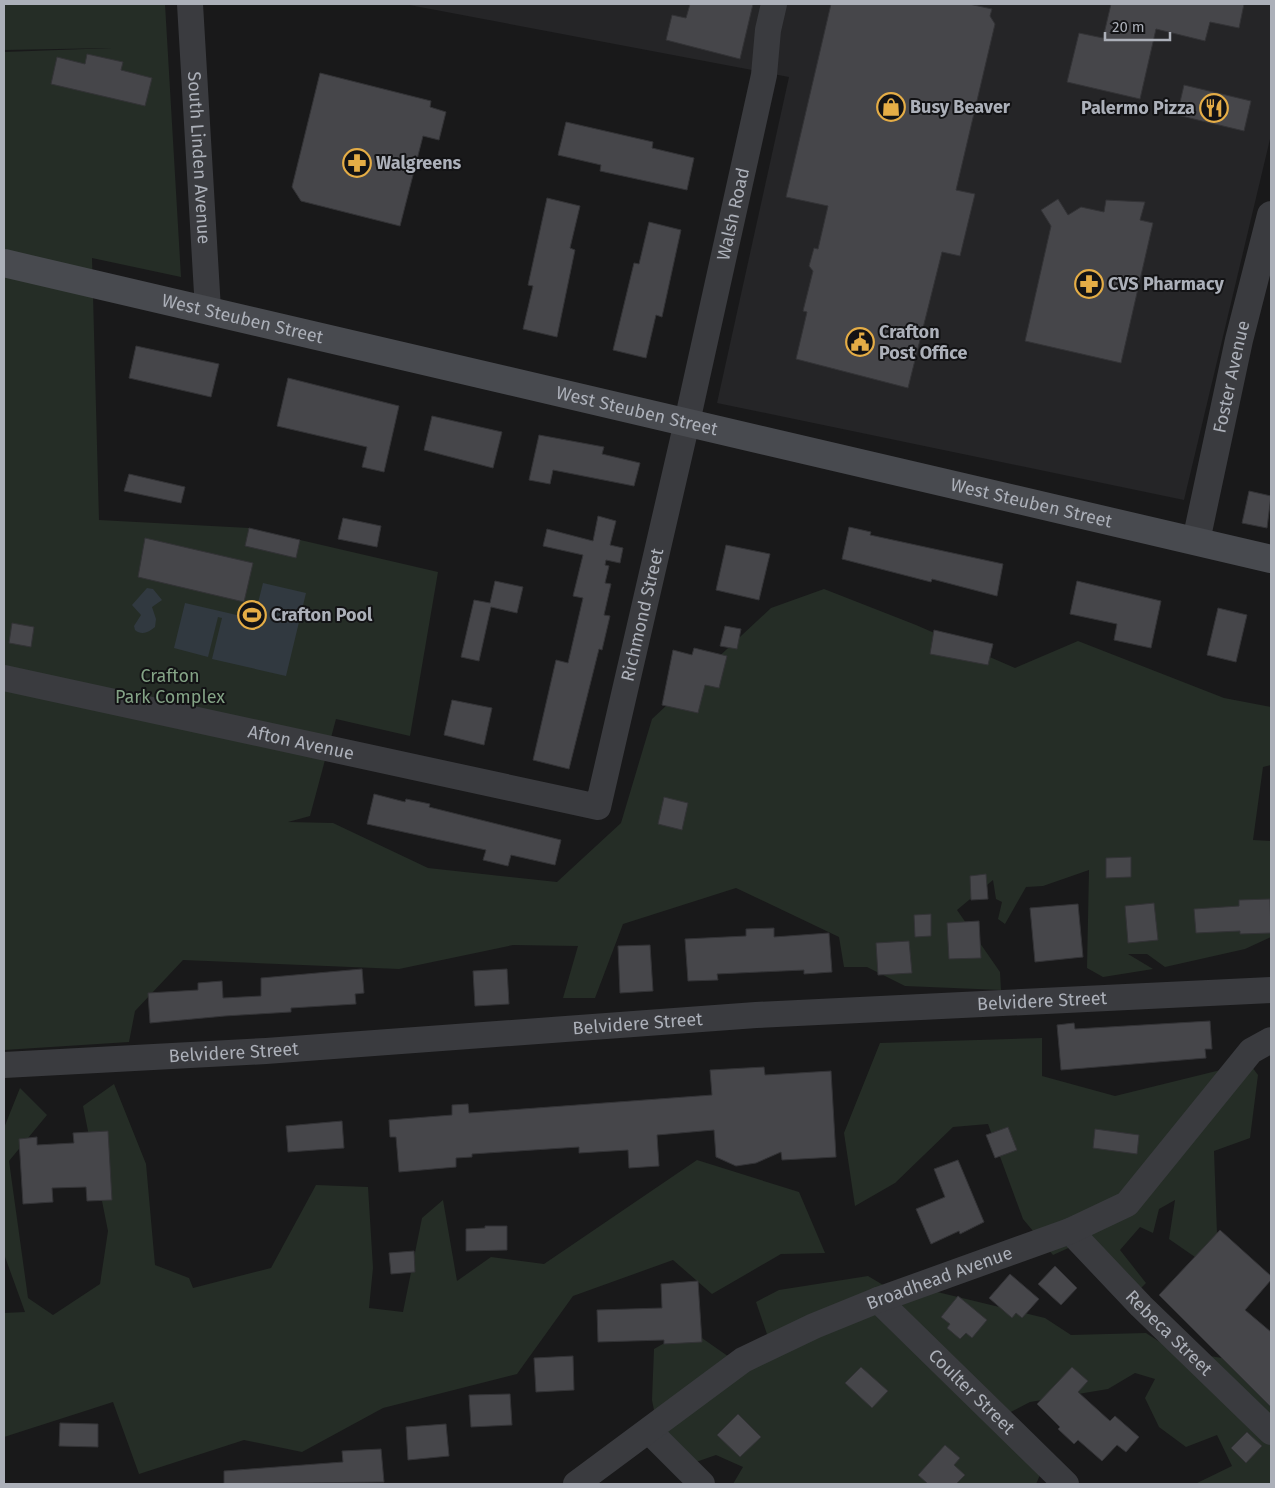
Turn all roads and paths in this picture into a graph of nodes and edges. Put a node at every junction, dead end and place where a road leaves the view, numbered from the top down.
1 (190, 4) edge
2 (774, 4) edge
3 (1271, 214) edge
4 (4, 263) edge
5 (208, 310) junction
6 (687, 422) junction
7 (1196, 541) junction
8 (1271, 559) edge
9 (4, 678) edge
10 (598, 806) joint
11 (1271, 990) edge
12 (1271, 1040) edge
13 (4, 1065) edge
14 (1070, 1231) junction
15 (878, 1300) junction
16 (650, 1432) junction
17 (1271, 1432) edge
18 (576, 1484) edge
19 (702, 1484) edge
20 (1066, 1484) edge

1 - 5 street, South Linden Avenue
2 - 6 street, Walsh Road
3 - 7 street, Foster Avenue
4 - 5 main road, West Steuben Street
5 - 6 main road, West Steuben Street
6 - 7 main road, West Steuben Street
6 - 10 street, Richmond Street
7 - 8 main road, West Steuben Street
9 - 10 street, Afton Avenue
11 - 13 street, Belvidere Street
12 - 14 street, Broadhead Avenue
14 - 15 street, Broadhead Avenue
14 - 17 street, Rebeca Street
15 - 16 street, Broadhead Avenue
15 - 20 street, Coulter Street
16 - 18 street, Broadhead Avenue
16 - 19 street

